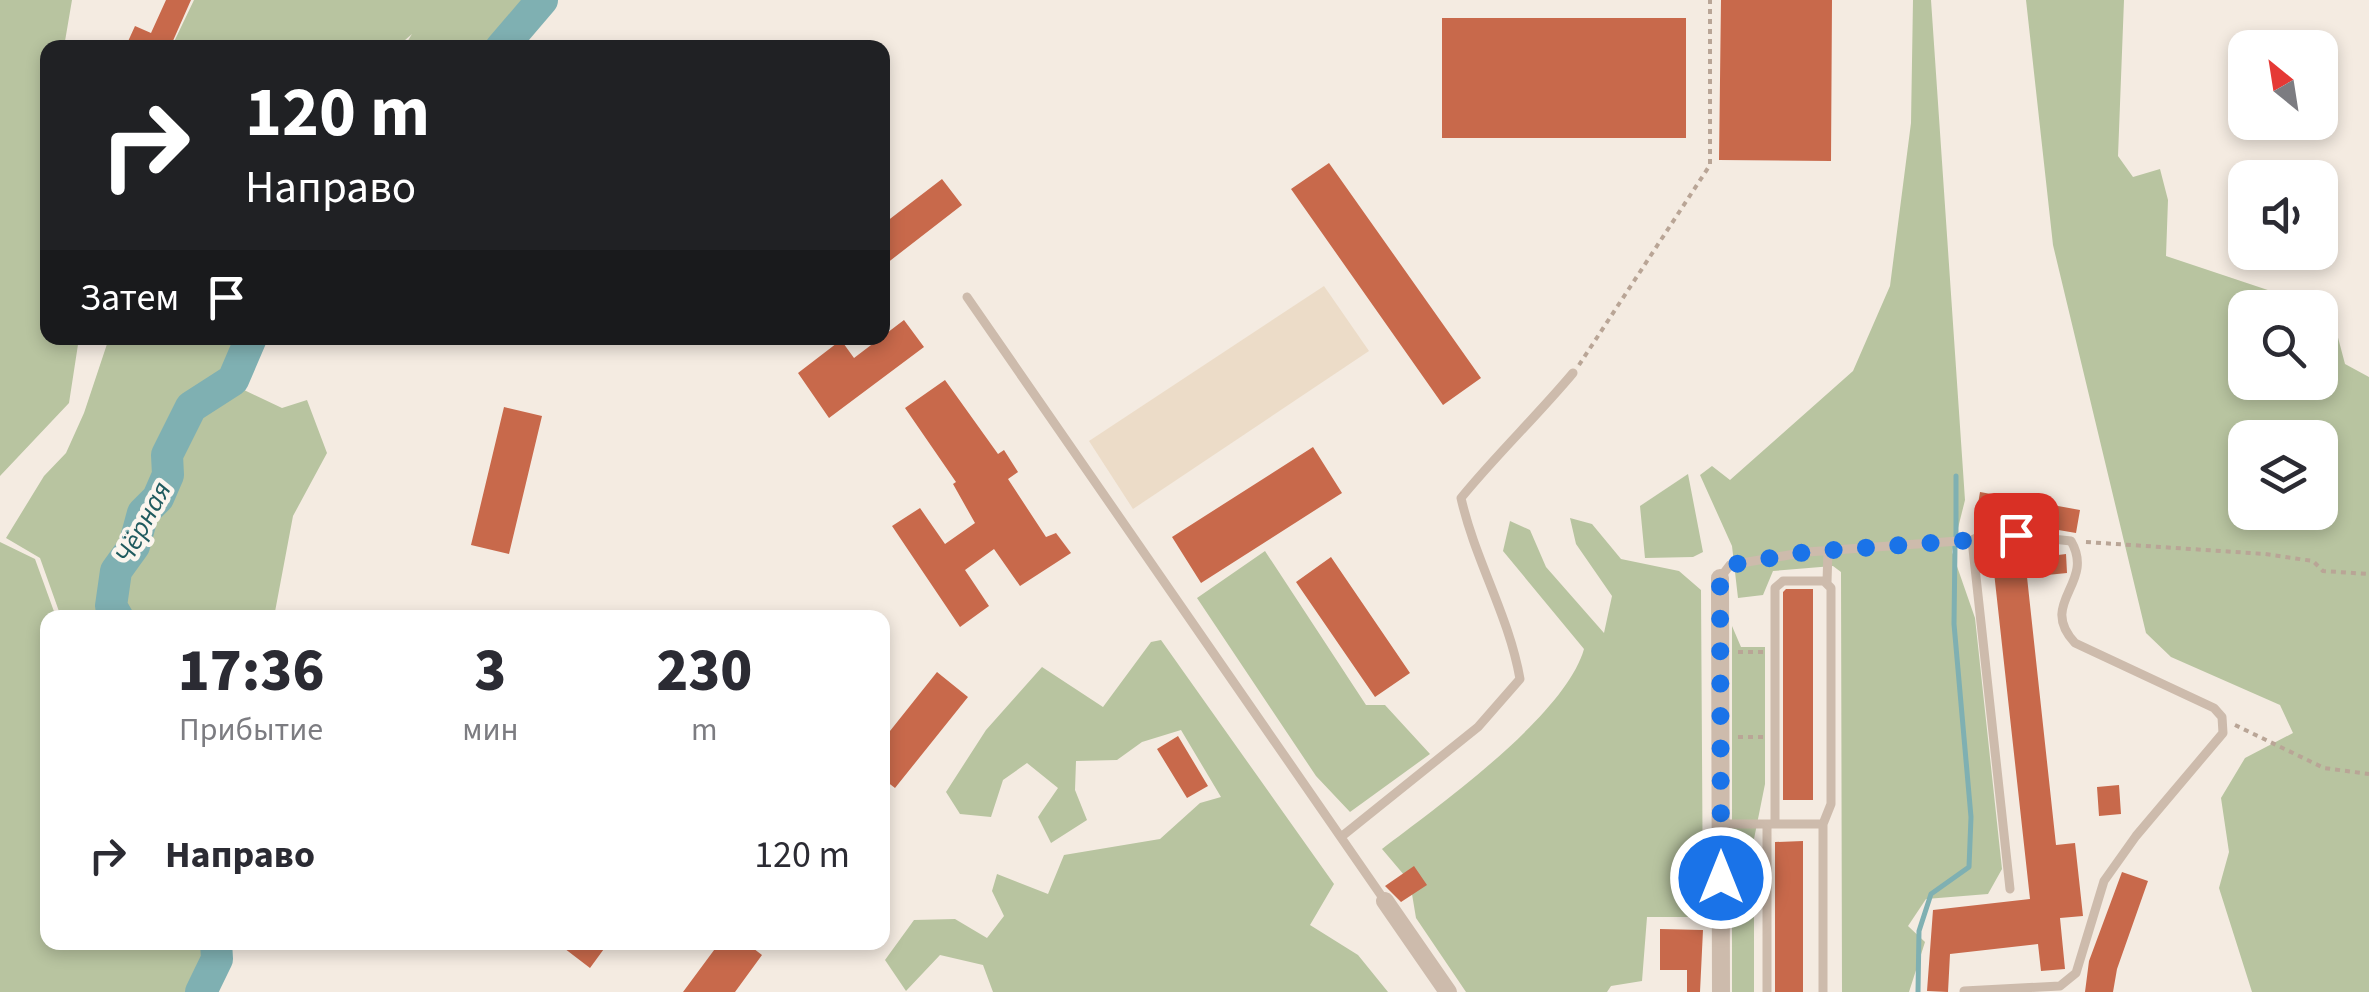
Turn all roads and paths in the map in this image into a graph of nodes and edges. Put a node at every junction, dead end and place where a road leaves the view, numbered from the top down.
1 (1710, 0) edge
2 (967, 297) dead end
3 (1573, 373) joint
4 (1972, 540) junction
5 (2071, 541) junction
6 (1828, 550) junction
7 (2369, 574) edge
8 (1720, 578) joint
9 (1827, 582) junction
10 (1720, 652) junction
11 (1775, 652) junction
12 (2222, 717) junction
13 (1720, 737) junction
14 (1776, 737) junction
15 (2369, 774) edge
16 (1721, 824) junction
17 (1771, 824) junction
18 (1823, 824) junction
19 (1341, 837) junction
20 (2010, 889) dead end
21 (1384, 900) joint
22 (1964, 990) edge
23 (1448, 992) edge
24 (1721, 992) edge
25 (1767, 992) edge
26 (1823, 992) edge

1 - 3 path
2 - 19 lane
3 - 19 lane
4 - 5 lane
4 - 6 lane
4 - 20 lane
5 - 7 path
5 - 12 lane
6 - 8 lane
6 - 9 lane
8 - 10 street
9 - 11 lane
9 - 18 lane
10 - 11 path
10 - 13 street
11 - 14 lane
12 - 15 path
12 - 22 lane
13 - 14 path
13 - 16 street
14 - 17 lane
16 - 17 lane
16 - 24 street
17 - 18 lane
17 - 25 lane
18 - 26 lane
19 - 21 lane
21 - 23 street

